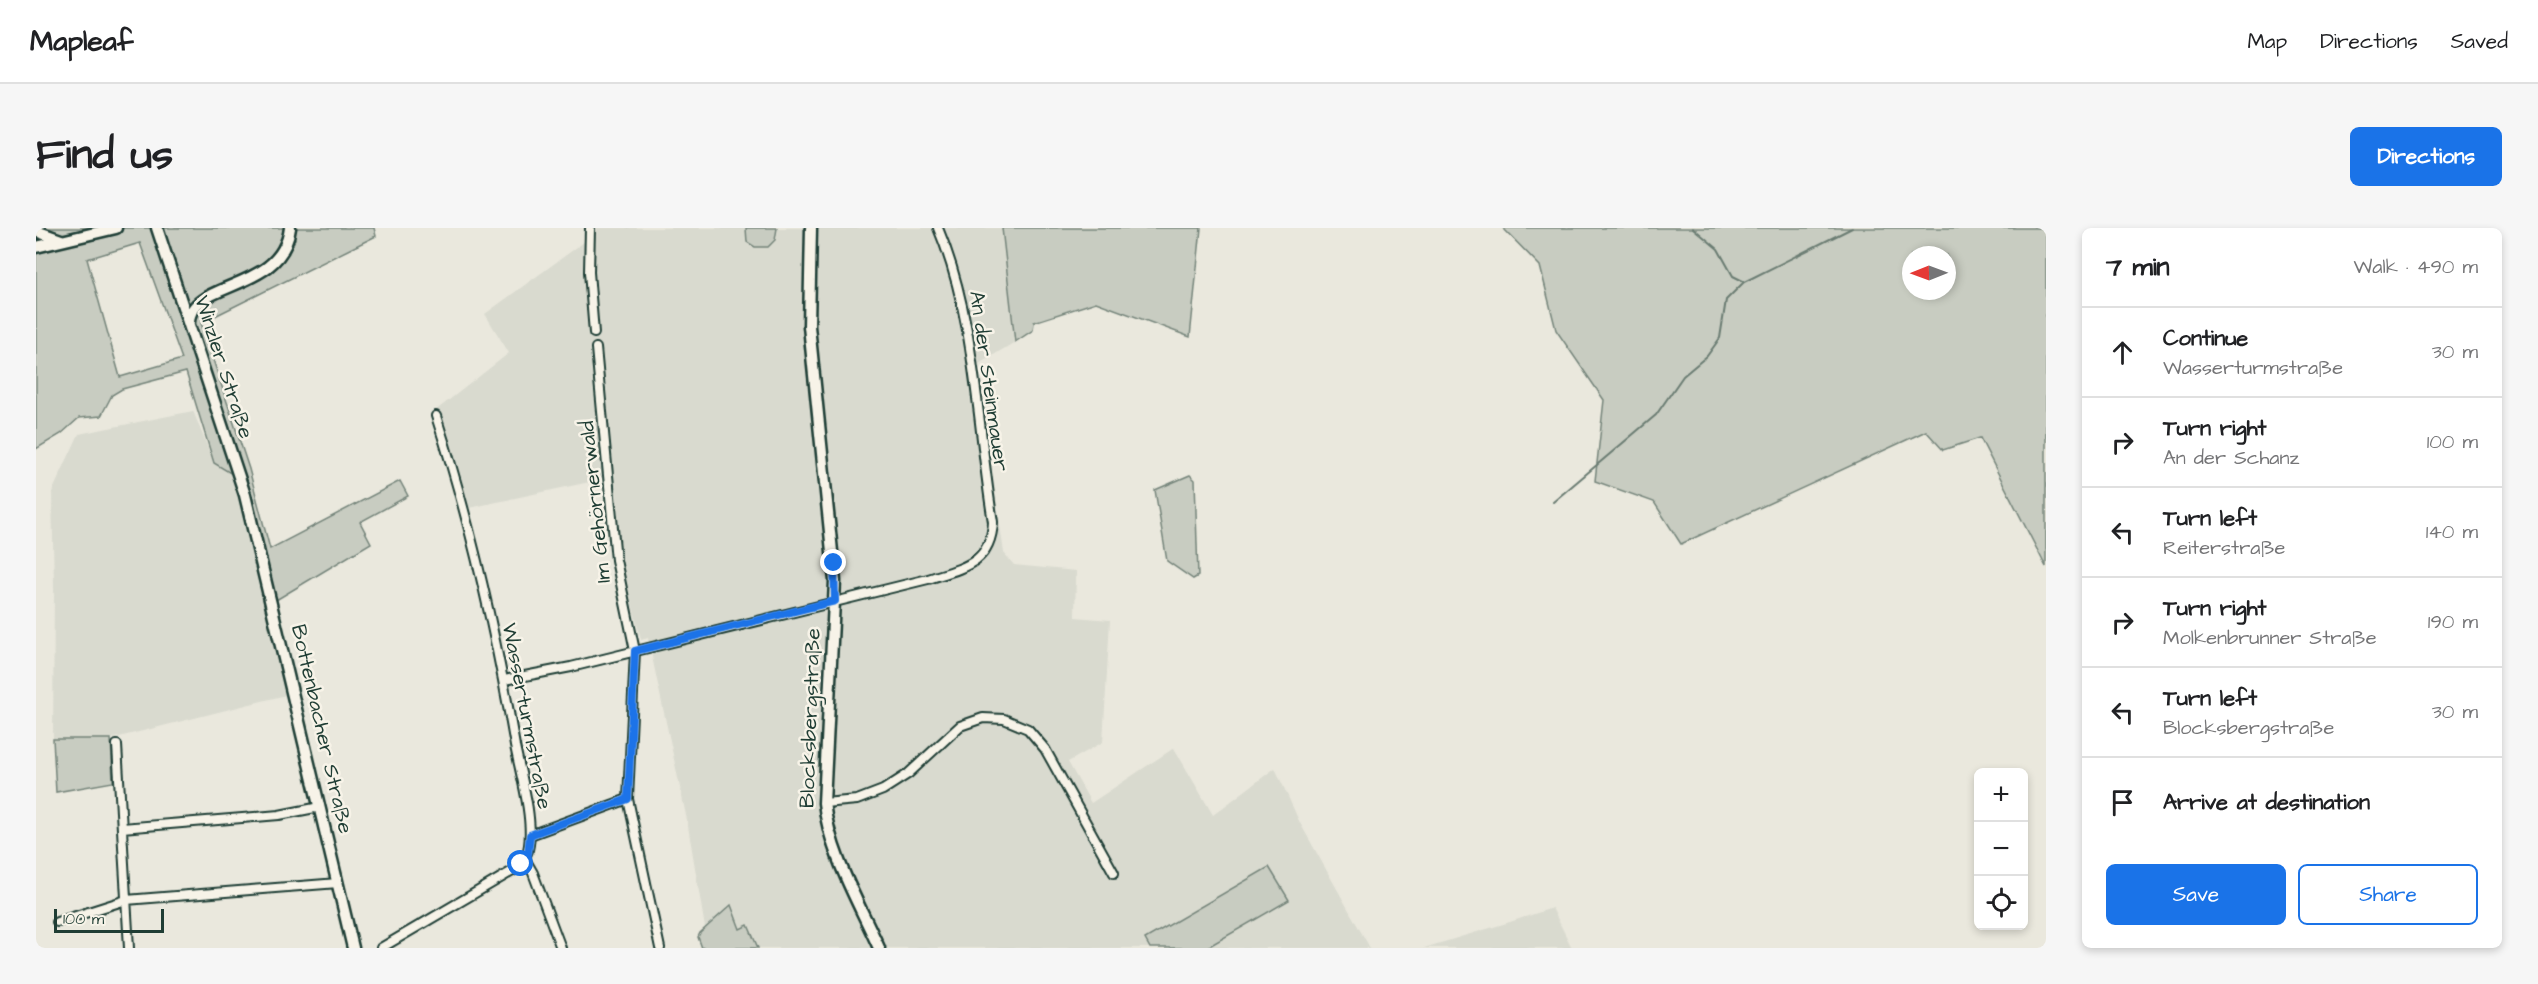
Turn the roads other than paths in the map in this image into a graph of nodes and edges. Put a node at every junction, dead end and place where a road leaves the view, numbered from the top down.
1 (116, 228) edge
2 (290, 228) edge
3 (590, 228) edge
4 (811, 228) edge
5 (938, 228) edge
6 (36, 231) edge
7 (159, 233) edge
8 (64, 240) junction
9 (36, 247) edge
10 (178, 290) junction
11 (208, 296) junction
12 (189, 325) junction
13 (594, 333) dead end
14 (596, 348) dead end
15 (436, 417) dead end
16 (252, 518) joint
17 (835, 601) junction
18 (635, 651) junction
19 (504, 680) junction
20 (117, 745) dead end
21 (628, 799) junction
22 (824, 803) junction
23 (320, 807) junction
24 (122, 828) junction
25 (530, 835) junction
26 (525, 859) junction
27 (1114, 873) dead end
28 (338, 883) junction
29 (126, 900) junction
30 (57, 922) dead end
31 (129, 948) edge
32 (353, 948) edge
33 (381, 948) edge
34 (561, 948) edge
35 (660, 948) edge
36 (879, 948) edge

1 - 8 main road
2 - 11 main road
3 - 13 street
4 - 17 main road, Blocksbergstraße
5 - 17 street, An der Steinmauer
6 - 8 main road
7 - 10 main road, Winzler Straße
8 - 9 main road
10 - 11 main road
10 - 12 main road, Winzler Straße
11 - 12 main road
12 - 16 main road, Winzler Straße
14 - 18 street, Im Gehörnerwald
15 - 19 street, Wasserturmstraße
16 - 23 main road, Bottenbacher Straße
17 - 18 street
17 - 22 main road, Blocksbergstraße
18 - 19 street
18 - 21 street, Im Gehörnerwald
19 - 25 street, Wasserturmstraße
20 - 24 street
21 - 25 street
21 - 35 street, Im Gehörnerwald
22 - 27 street
22 - 36 main road, Blocksbergstraße
23 - 24 street
23 - 28 main road, Bottenbacher Straße
24 - 29 street
25 - 26 street, Wasserturmstraße
26 - 33 street
26 - 34 street
28 - 29 street
28 - 32 main road, Bottenbacher Straße
29 - 30 street
29 - 31 street

